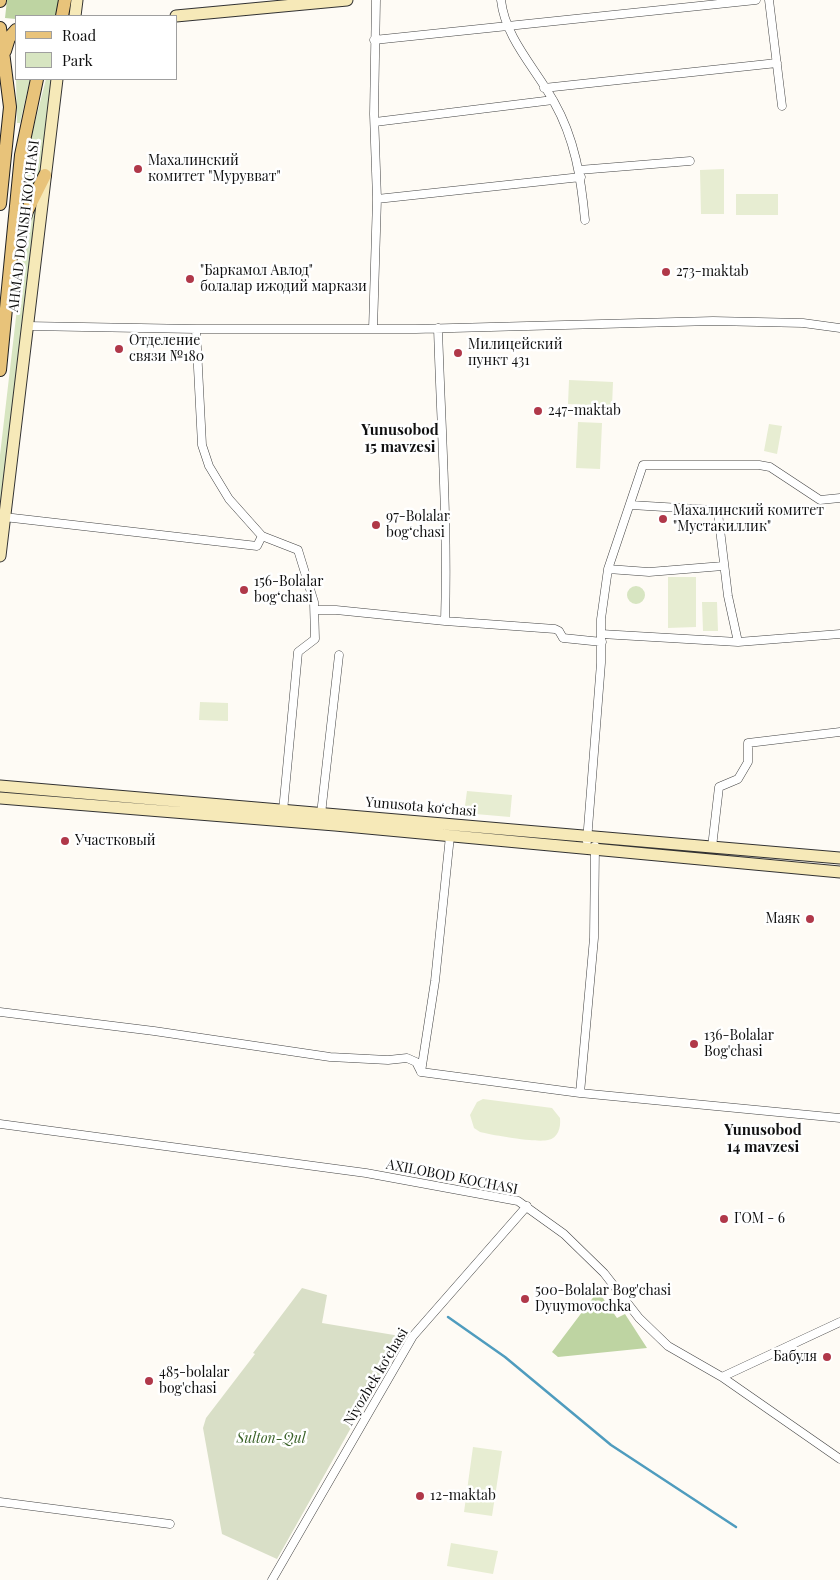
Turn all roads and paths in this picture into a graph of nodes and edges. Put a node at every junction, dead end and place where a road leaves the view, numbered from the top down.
1 (65, 0) edge
2 (77, 0) edge
3 (347, 0) edge
4 (376, 0) edge
5 (501, 0) edge
6 (756, 0) edge
7 (769, 0) edge
8 (62, 15) edge
9 (75, 15) edge
10 (178, 16) edge
11 (508, 26) junction
12 (0, 28) edge
13 (15, 31) edge
14 (374, 40) junction
15 (2, 45) edge
16 (777, 63) junction
17 (37, 80) edge
18 (56, 80) edge
19 (544, 88) junction
20 (553, 100) junction
21 (782, 106) dead end
22 (375, 122) junction
23 (690, 161) dead end
24 (580, 174) junction
25 (45, 175) junction
26 (377, 199) junction
27 (0, 204) edge
28 (586, 220) dead end
29 (12, 260) junction
30 (27, 326) junction
31 (836, 327) edge
32 (438, 328) junction
33 (196, 329) junction
34 (373, 329) junction
35 (0, 370) edge
36 (840, 498) edge
37 (631, 505) junction
38 (4, 516) junction
39 (262, 536) junction
40 (0, 556) edge
41 (723, 566) junction
42 (608, 569) junction
43 (316, 610) junction
44 (445, 621) junction
45 (840, 634) edge
46 (602, 638) junction
47 (738, 642) junction
48 (339, 655) dead end
49 (840, 732) edge
50 (0, 786) edge
51 (0, 798) edge
52 (15, 799) junction
53 (0, 803) edge
54 (283, 811) junction
55 (321, 814) junction
56 (450, 836) junction
57 (591, 842) junction
58 (712, 847) junction
59 (840, 858) edge
60 (840, 872) edge
61 (0, 1012) edge
62 (421, 1072) junction
63 (580, 1093) junction
64 (840, 1118) edge
65 (0, 1124) edge
66 (527, 1206) junction
67 (840, 1322) edge
68 (722, 1377) junction
69 (840, 1459) edge
70 (0, 1502) edge
71 (170, 1524) dead end
72 (272, 1580) edge

1 - 8 main road
2 - 9 main road
3 - 10 main road
4 - 14 street
5 - 11 street
6 - 11 street
7 - 16 street
11 - 14 street
11 - 19 street
12 - 15 main road, AHMAD DONISH KO'CHASI
13 - 15 main road
14 - 22 street
15 - 27 main road, AHMAD DONISH KO'CHASI
16 - 19 street
16 - 21 street
17 - 29 main road, AHMAD DONISH KO'CHASI
18 - 25 main road, AHMAD DONISH KO'CHASI
19 - 20 street
20 - 22 street
20 - 24 street
22 - 26 street
23 - 24 street
24 - 26 street
24 - 28 street
25 - 29 main road
25 - 30 main road, AHMAD DONISH KO'CHASI
26 - 34 street
29 - 35 main road, AHMAD DONISH KO'CHASI
30 - 33 street
30 - 38 main road, AHMAD DONISH KO'CHASI
31 - 32 street
32 - 34 street
32 - 44 street
33 - 34 street
33 - 39 street
36 - 37 street
37 - 41 street
37 - 42 street
38 - 39 street
38 - 40 main road, AHMAD DONISH KO'CHASI
39 - 43 street
41 - 42 street
41 - 47 street
42 - 46 street
43 - 44 street
43 - 54 street
44 - 46 street
45 - 47 street
46 - 47 street
46 - 57 street
48 - 55 street
49 - 58 street
50 - 54 main road, Yunusota koʻchasi
51 - 52 main road, Yunusota koʻchasi
52 - 53 main road
52 - 56 main road, Yunusota koʻchasi
54 - 55 main road, Yunusota koʻchasi
55 - 57 main road, Yunusota koʻchasi
56 - 57 main road, Yunusota koʻchasi
56 - 62 street
57 - 58 main road, Yunusota koʻchasi
57 - 60 main road, Yunusota koʻchasi
57 - 63 street
58 - 59 main road, Yunusota koʻchasi
61 - 62 street
62 - 63 street
63 - 64 street
65 - 66 street, AXILOBOD KOCHASI
66 - 68 street, AXILOBOD KOCHASI
66 - 72 street, Niyozbek koʻchasi
67 - 68 street
68 - 69 street, AXILOBOD KOCHASI
70 - 71 street

